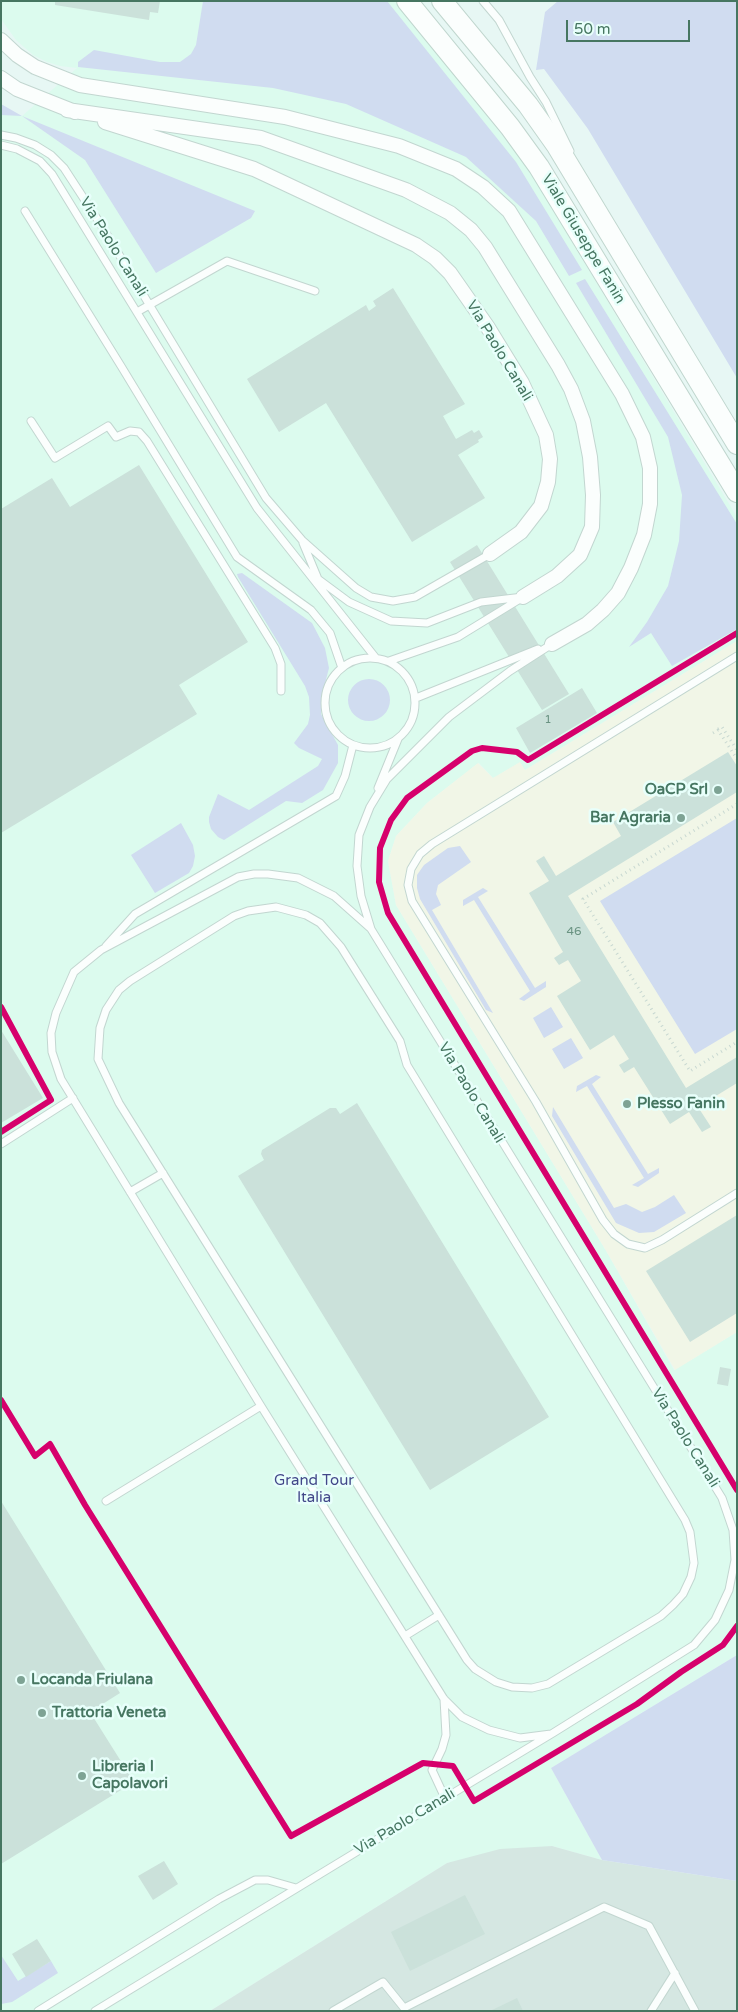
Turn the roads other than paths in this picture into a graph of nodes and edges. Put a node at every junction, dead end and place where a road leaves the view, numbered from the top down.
1 (407, 1) edge
2 (442, 1) edge
3 (483, 1) edge
4 (1, 40) edge
5 (1, 78) edge
6 (67, 110) junction
7 (1, 135) edge
8 (1, 145) edge
9 (574, 174) junction
10 (25, 211) dead end
11 (315, 291) dead end
12 (149, 305) junction
13 (137, 312) junction
14 (31, 421) dead end
15 (737, 444) edge
16 (737, 492) edge
17 (302, 540) junction
18 (490, 554) joint
19 (523, 597) junction
20 (552, 644) junction
21 (737, 656) edge
22 (375, 657) junction
23 (389, 661) junction
24 (342, 668) junction
25 (281, 691) dead end
26 (416, 698) junction
27 (398, 739) junction
28 (353, 745) junction
29 (370, 807) junction
30 (371, 929) junction
31 (101, 950) junction
32 (73, 1098) junction
33 (1, 1144) edge
34 (163, 1173) junction
35 (130, 1192) junction
36 (737, 1193) edge
37 (261, 1406) junction
38 (106, 1501) dead end
39 (439, 1615) junction
40 (404, 1636) junction
41 (444, 1699) junction
42 (553, 1734) junction
43 (445, 1798) junction
44 (296, 1888) junction
45 (674, 1973) junction
46 (38, 2011) edge
47 (95, 2011) edge
48 (333, 2011) edge
49 (651, 2011) edge
50 (695, 2011) edge

1 - 16 main road, Viale Giuseppe Fanin
2 - 9 main road, Viale Giuseppe Fanin
3 - 9 lane
4 - 20 street, Via Paolo Canali
5 - 6 street, Via Paolo Canali
6 - 18 street, Via Paolo Canali
6 - 19 street
7 - 12 lane, Via Paolo Canali
8 - 13 lane
9 - 15 main road, Viale Giuseppe Fanin
10 - 24 lane
11 - 12 lane
12 - 13 lane
12 - 17 lane, Via Paolo Canali
13 - 22 lane
14 - 25 lane
17 - 18 lane, Via Paolo Canali
17 - 19 lane
19 - 23 lane
20 - 26 lane, Via Paolo Canali
20 - 29 lane, Via Paolo Canali
21 - 36 lane
22 - 23 lane
22 - 24 lane
23 - 26 lane
24 - 28 lane
26 - 27 lane
27 - 28 lane
27 - 29 lane, Via Paolo Canali
28 - 31 lane
29 - 30 lane, Via Paolo Canali
30 - 31 lane
30 - 42 lane, Via Paolo Canali
31 - 32 lane
32 - 33 lane
32 - 35 lane
34 - 35 lane
34 - 39 lane
34 - 39 lane
35 - 37 lane
37 - 38 lane
37 - 40 lane
39 - 40 lane
40 - 41 lane
41 - 42 lane
41 - 43 lane
42 - 43 lane, Via Paolo Canali
43 - 44 lane, Via Paolo Canali
44 - 46 lane
44 - 47 lane, Via Paolo Canali
45 - 48 lane
45 - 49 lane
45 - 50 lane

